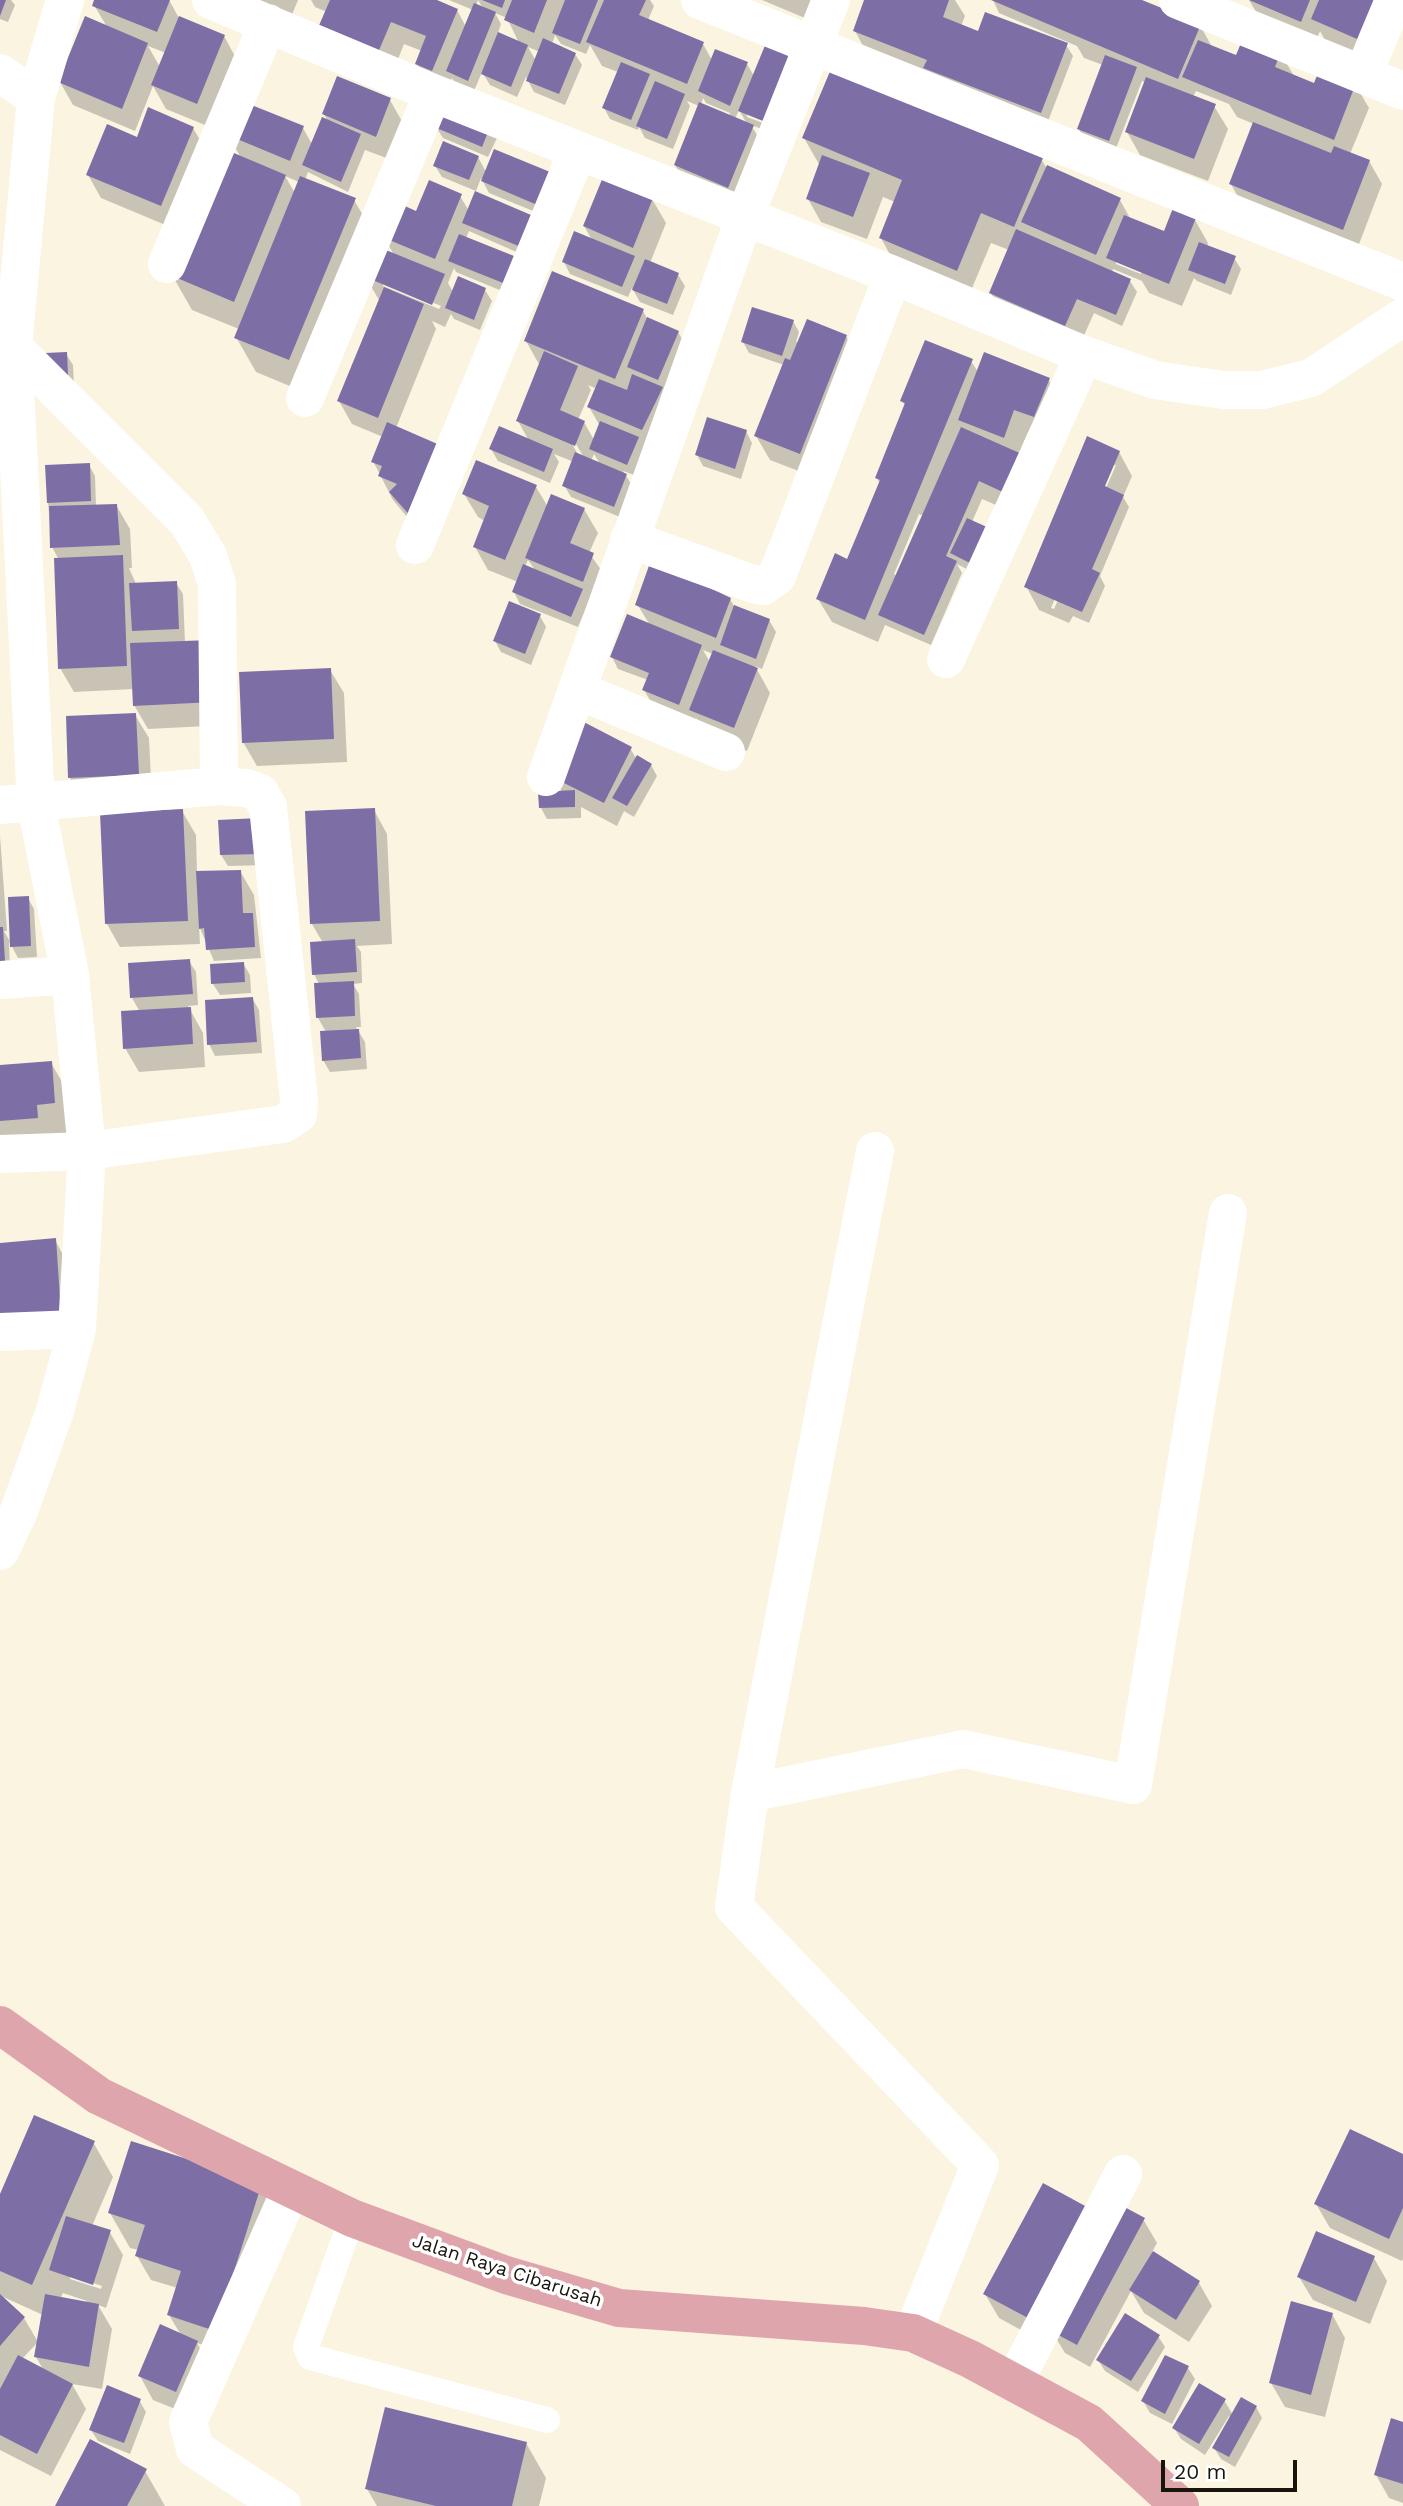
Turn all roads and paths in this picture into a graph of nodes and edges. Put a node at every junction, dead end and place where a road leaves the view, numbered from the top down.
1 (65, 0) edge
2 (211, 0) edge
3 (700, 0) edge
4 (831, 0) edge
5 (1394, 0) edge
6 (1194, 3) edge
7 (268, 23) junction
8 (814, 45) junction
9 (0, 72) edge
10 (1363, 75) junction
11 (1403, 91) edge
12 (433, 93) junction
13 (36, 98) junction
14 (579, 150) junction
15 (745, 216) junction
16 (167, 264) dead end
17 (893, 275) junction
18 (1403, 282) edge
19 (1403, 317) edge
20 (6, 341) edge
21 (1084, 355) junction
22 (305, 398) dead end
23 (629, 539) junction
24 (415, 545) dead end
25 (946, 659) dead end
26 (577, 690) junction
27 (726, 752) dead end
28 (547, 777) dead end
29 (219, 786) junction
30 (18, 804) edge
31 (70, 975) junction
32 (0, 979) edge
33 (87, 1151) junction
34 (875, 1151) dead end
35 (0, 1154) edge
36 (1228, 1213) dead end
37 (77, 1329) junction
38 (0, 1332) edge
39 (0, 1551) edge
40 (750, 1793) junction
41 (0, 2025) edge
42 (1124, 2174) dead end
43 (291, 2189) junction
44 (352, 2218) junction
45 (913, 2333) junction
46 (1014, 2382) junction
47 (547, 2420) dead end
48 (282, 2506) edge
49 (1181, 2506) edge

1 - 13 street
2 - 7 street
3 - 8 street
4 - 8 street
5 - 10 street
6 - 10 street
7 - 12 street
7 - 16 street
8 - 15 street
8 - 18 street
9 - 13 street
10 - 11 street
12 - 14 street
12 - 22 street
13 - 20 street
14 - 15 street
14 - 24 street
15 - 17 street
15 - 23 street
17 - 21 street
17 - 23 street
19 - 21 street
20 - 29 street
20 - 30 street
21 - 25 street
23 - 26 street
26 - 27 street
26 - 28 street
29 - 30 street
29 - 33 street
30 - 31 street
31 - 32 street
31 - 33 street
33 - 35 street
33 - 37 street
34 - 40 street
36 - 40 street
37 - 38 street
37 - 39 street
40 - 45 street
41 - 43 main road, Jalan Raya Cibarusah
42 - 46 street
43 - 44 main road, Jalan Raya Cibarusah
43 - 48 street
44 - 45 main road, Jalan Raya Cibarusah
44 - 47 lane
45 - 46 main road, Jalan Raya Cibarusah
46 - 49 main road, Jalan Raya Cibarusah

